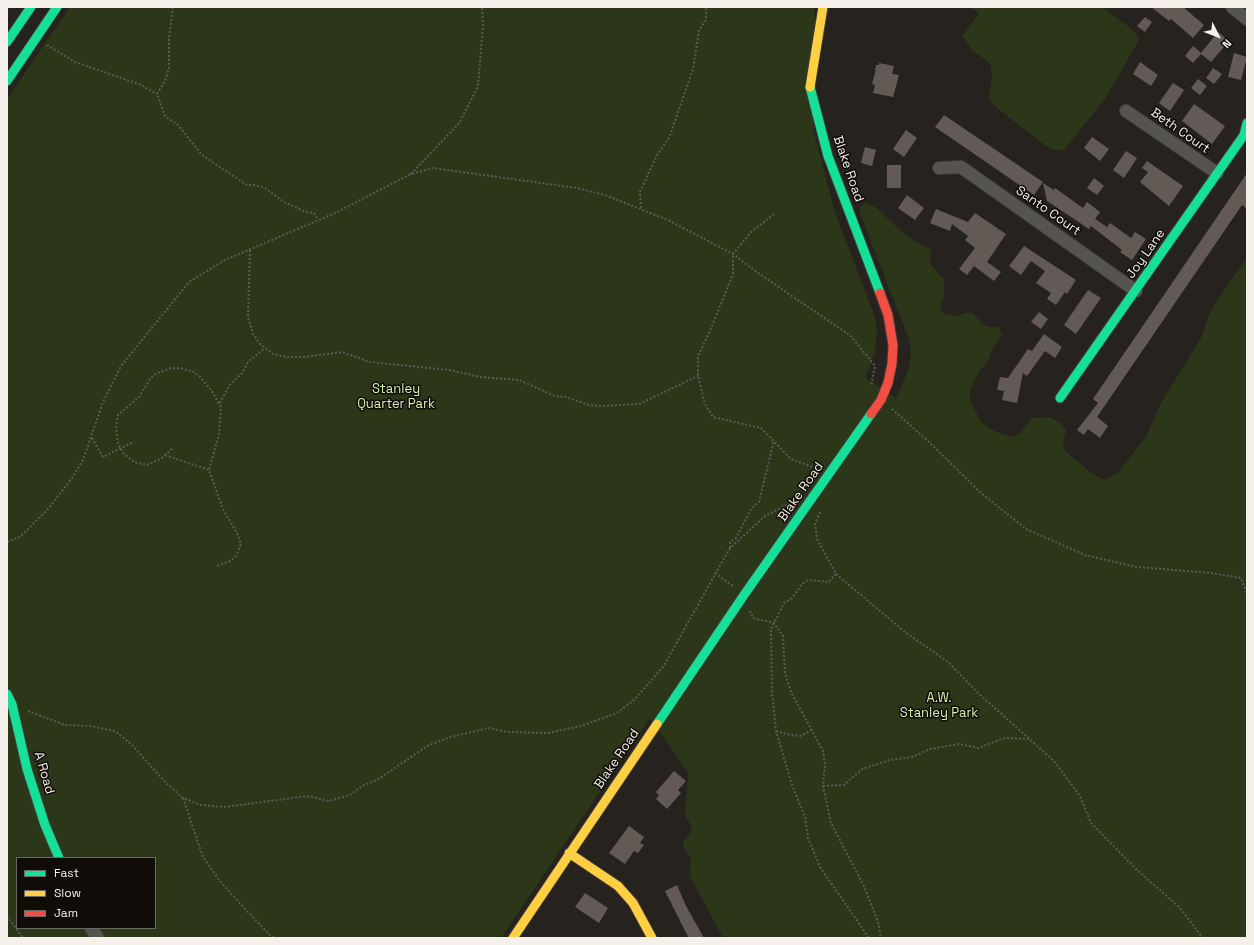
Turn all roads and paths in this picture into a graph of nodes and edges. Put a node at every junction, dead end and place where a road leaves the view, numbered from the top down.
1 (31, 7) edge
2 (57, 7) edge
3 (173, 7) edge
4 (482, 7) edge
5 (706, 7) edge
6 (823, 7) edge
7 (1232, 7) edge
8 (1247, 19) edge
9 (25, 29) junction
10 (7, 42) edge
11 (7, 81) edge
12 (157, 94) junction
13 (1126, 111) dead end
14 (1247, 123) edge
15 (939, 168) dead end
16 (411, 174) junction
17 (1217, 174) junction
18 (641, 208) junction
19 (774, 214) dead end
20 (318, 220) junction
21 (250, 250) junction
22 (733, 254) junction
23 (1136, 291) junction
24 (265, 348) junction
25 (698, 376) junction
26 (870, 393) dead end
27 (1060, 398) dead end
28 (881, 400) junction
29 (219, 404) junction
30 (92, 437) junction
31 (774, 440) junction
32 (134, 442) dead end
33 (121, 448) junction
34 (172, 449) dead end
35 (165, 455) junction
36 (209, 470) junction
37 (820, 487) junction
38 (795, 500) dead end
39 (820, 511) dead end
40 (7, 542) edge
41 (730, 548) junction
42 (217, 566) dead end
43 (715, 573) junction
44 (836, 574) junction
45 (1247, 594) edge
46 (744, 595) junction
47 (774, 623) junction
48 (7, 694) edge
49 (12, 704) junction
50 (812, 730) junction
51 (776, 731) junction
52 (1030, 740) junction
53 (823, 786) junction
54 (183, 798) junction
55 (570, 853) junction
56 (59, 857) edge
57 (7, 916) edge
58 (16, 928) edge
59 (16, 929) edge
60 (92, 929) edge
61 (23, 938) edge
62 (98, 938) edge
63 (275, 938) edge
64 (513, 938) edge
65 (652, 938) edge
66 (869, 938) edge
67 (882, 938) edge
68 (1203, 938) edge

1 - 9 street
2 - 9 street
3 - 12 path
4 - 16 path
5 - 18 path
6 - 28 street, Blake Road
7 - 8 street
9 - 10 street
9 - 11 street
9 - 12 path
12 - 20 path
13 - 17 street, Beth Court
14 - 17 street, Joy Lane
15 - 23 street, Santo Court
16 - 18 path
16 - 20 path
17 - 23 street, Joy Lane
18 - 22 path
19 - 22 path
20 - 21 path
21 - 24 path
21 - 30 path
22 - 25 path
22 - 26 path
23 - 27 street, Joy Lane
24 - 25 path
24 - 29 path
25 - 31 path
28 - 37 street, Blake Road
28 - 45 path
29 - 33 path
29 - 36 path
30 - 33 path
30 - 40 path
31 - 37 path
31 - 41 path
32 - 33 path
33 - 35 path
34 - 35 path
35 - 36 path
36 - 42 path
37 - 46 street, Blake Road
38 - 41 path
39 - 44 path
41 - 43 path
43 - 46 path
43 - 54 path
44 - 47 path
44 - 52 path
46 - 47 path
46 - 55 street, Blake Road
47 - 50 path
47 - 51 path
48 - 49 street, A Road
49 - 54 path
49 - 56 street, A Road
50 - 51 path
50 - 53 path
51 - 66 path
52 - 53 path
52 - 68 path
53 - 67 path
54 - 63 path
55 - 64 street, Blake Road
55 - 65 street
57 - 58 path
59 - 61 path
60 - 62 street

